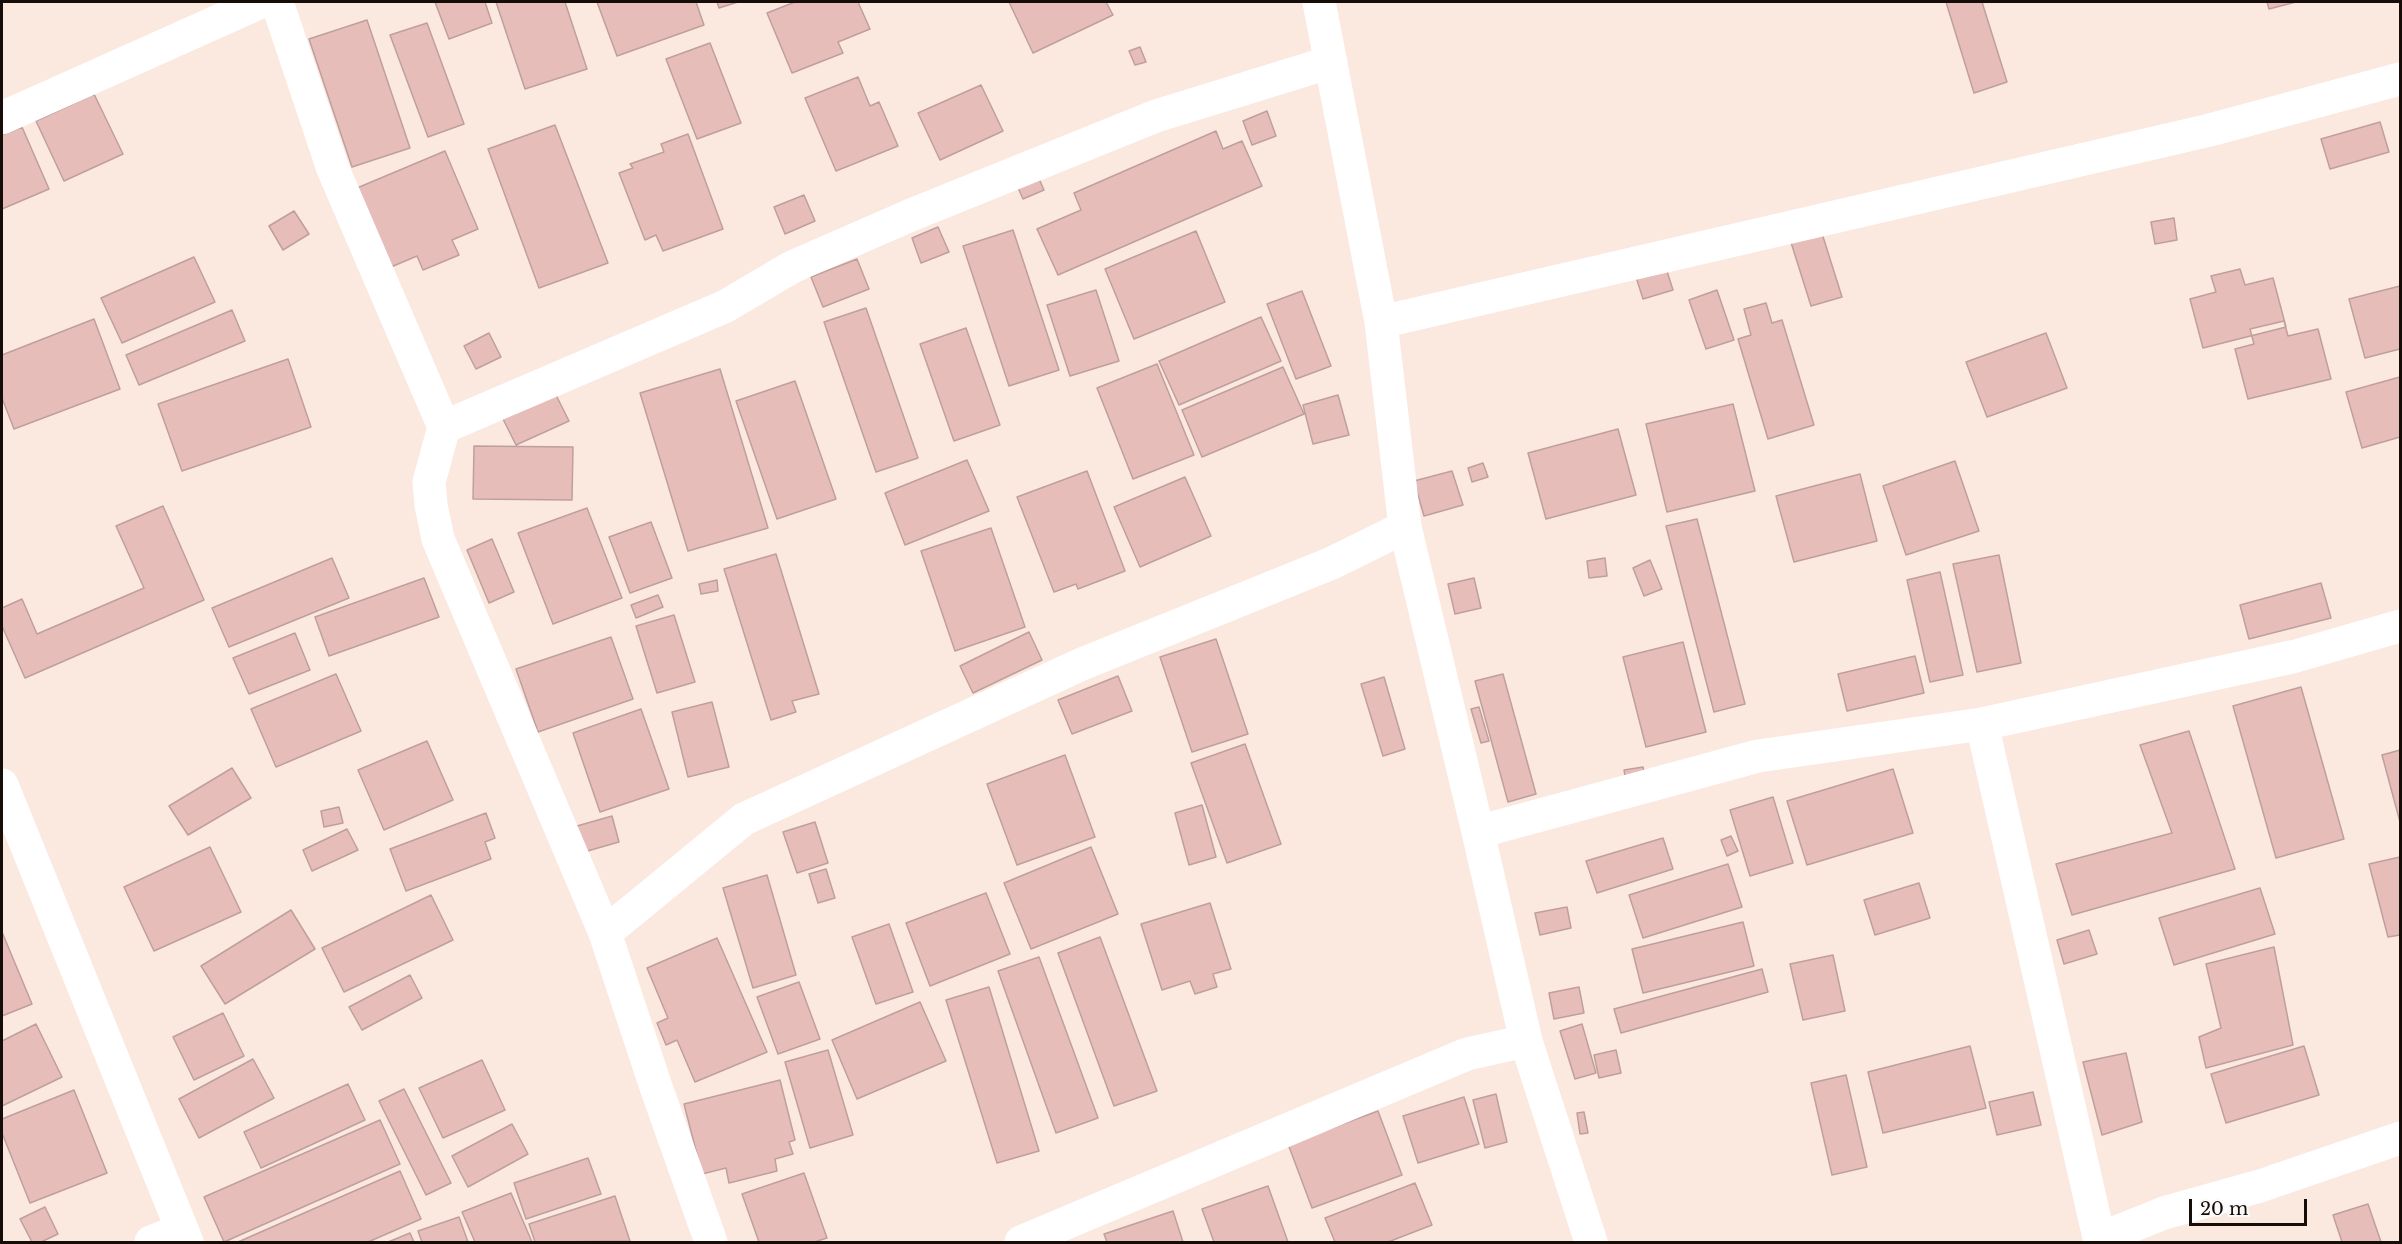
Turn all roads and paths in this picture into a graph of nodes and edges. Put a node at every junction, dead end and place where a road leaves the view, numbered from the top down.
1 (261, 2) edge
2 (277, 2) edge
3 (1319, 2) edge
4 (1331, 62) junction
5 (2400, 79) edge
6 (2, 118) edge
7 (1381, 322) junction
8 (444, 427) junction
9 (1405, 527) junction
10 (2400, 626) edge
11 (1982, 724) junction
12 (2, 788) edge
13 (1478, 832) junction
14 (605, 933) junction
15 (1526, 1041) junction
16 (2400, 1138) edge
17 (184, 1236) edge
18 (2099, 1240) edge
19 (151, 1242) edge
20 (711, 1242) edge
21 (1021, 1242) edge
22 (1591, 1242) edge

1 - 6 street
2 - 8 street
3 - 4 street
4 - 7 street
4 - 8 street
5 - 7 street
7 - 9 street
8 - 14 street
9 - 13 street
9 - 14 street
10 - 11 street
11 - 13 street
11 - 18 street
12 - 17 street
13 - 15 street
14 - 20 street
15 - 21 street
15 - 22 street
16 - 18 street
17 - 19 street

